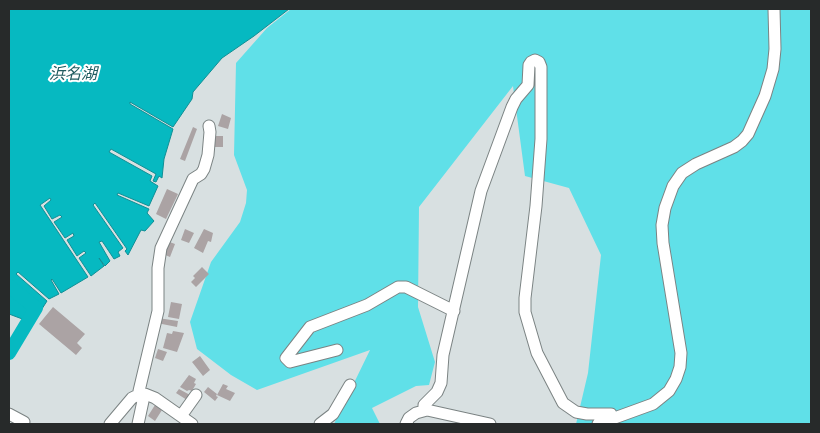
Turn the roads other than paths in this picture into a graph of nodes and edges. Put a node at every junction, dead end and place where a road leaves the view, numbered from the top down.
1 (774, 9) edge
2 (209, 126) dead end
3 (454, 311) junction
4 (336, 350) dead end
5 (350, 385) dead end
6 (141, 394) junction
7 (196, 395) dead end
8 (424, 410) junction
9 (9, 414) edge
10 (181, 416) junction
11 (613, 419) junction
12 (23, 424) edge
13 (110, 424) edge
14 (138, 424) edge
15 (192, 424) edge
16 (320, 424) edge
17 (406, 424) edge
18 (490, 424) edge
19 (598, 424) edge

1 - 11 street
2 - 6 street
3 - 4 street
3 - 8 street
3 - 11 street
5 - 16 street
6 - 10 street
6 - 13 street
6 - 14 street
7 - 10 street
8 - 17 street
8 - 18 street
9 - 12 street
10 - 15 street
11 - 19 street

